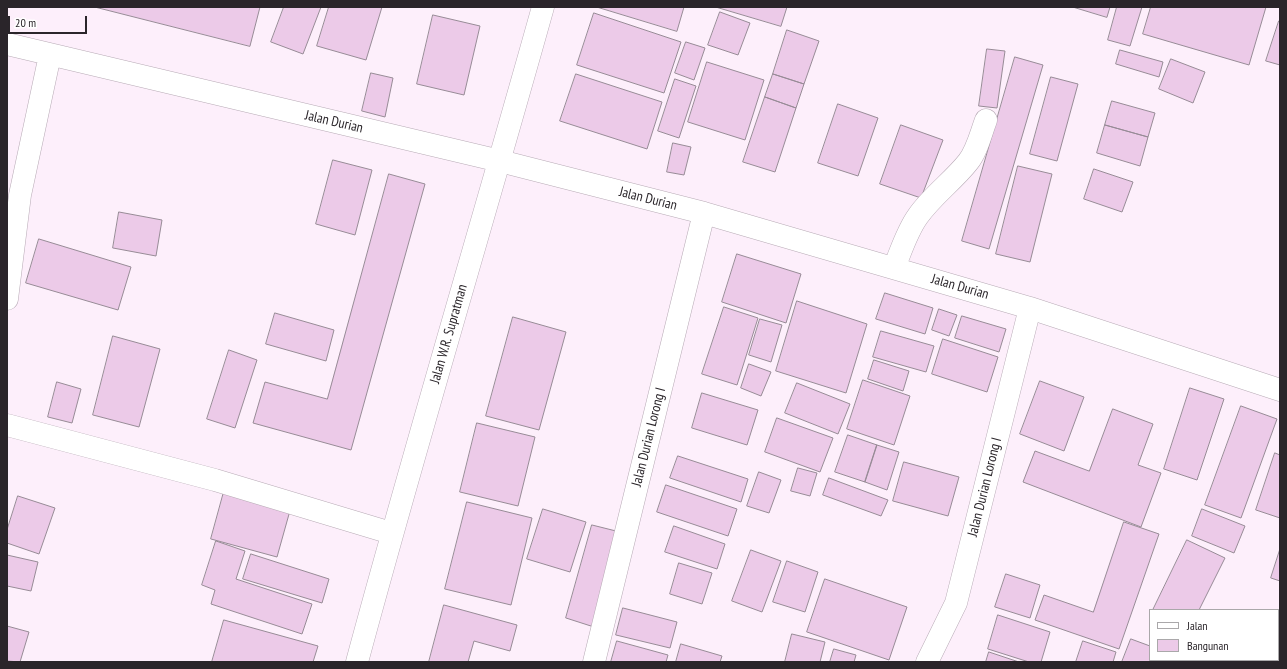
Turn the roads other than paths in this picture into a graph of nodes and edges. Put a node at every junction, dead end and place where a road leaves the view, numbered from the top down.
1 (543, 7) edge
2 (7, 44) edge
3 (50, 54) junction
4 (986, 120) dead end
5 (500, 161) junction
6 (704, 213) junction
7 (894, 268) junction
8 (7, 299) edge
9 (1030, 308) junction
10 (1280, 390) edge
11 (7, 425) edge
12 (392, 533) junction
13 (357, 662) edge
14 (594, 662) edge
15 (927, 662) edge

1 - 5 street, Jalan W.R. Supratman
2 - 3 street, Jalan Durian
3 - 5 street, Jalan Durian
3 - 8 street
4 - 7 street
5 - 6 street, Jalan Durian
5 - 12 street, Jalan W.R. Supratman
6 - 7 street, Jalan Durian
6 - 14 street, Jalan Durian Lorong I
7 - 9 street, Jalan Durian
9 - 10 street, Jalan Durian
9 - 15 street, Jalan Durian Lorong I
11 - 12 street
12 - 13 street, Jalan W.R. Supratman

